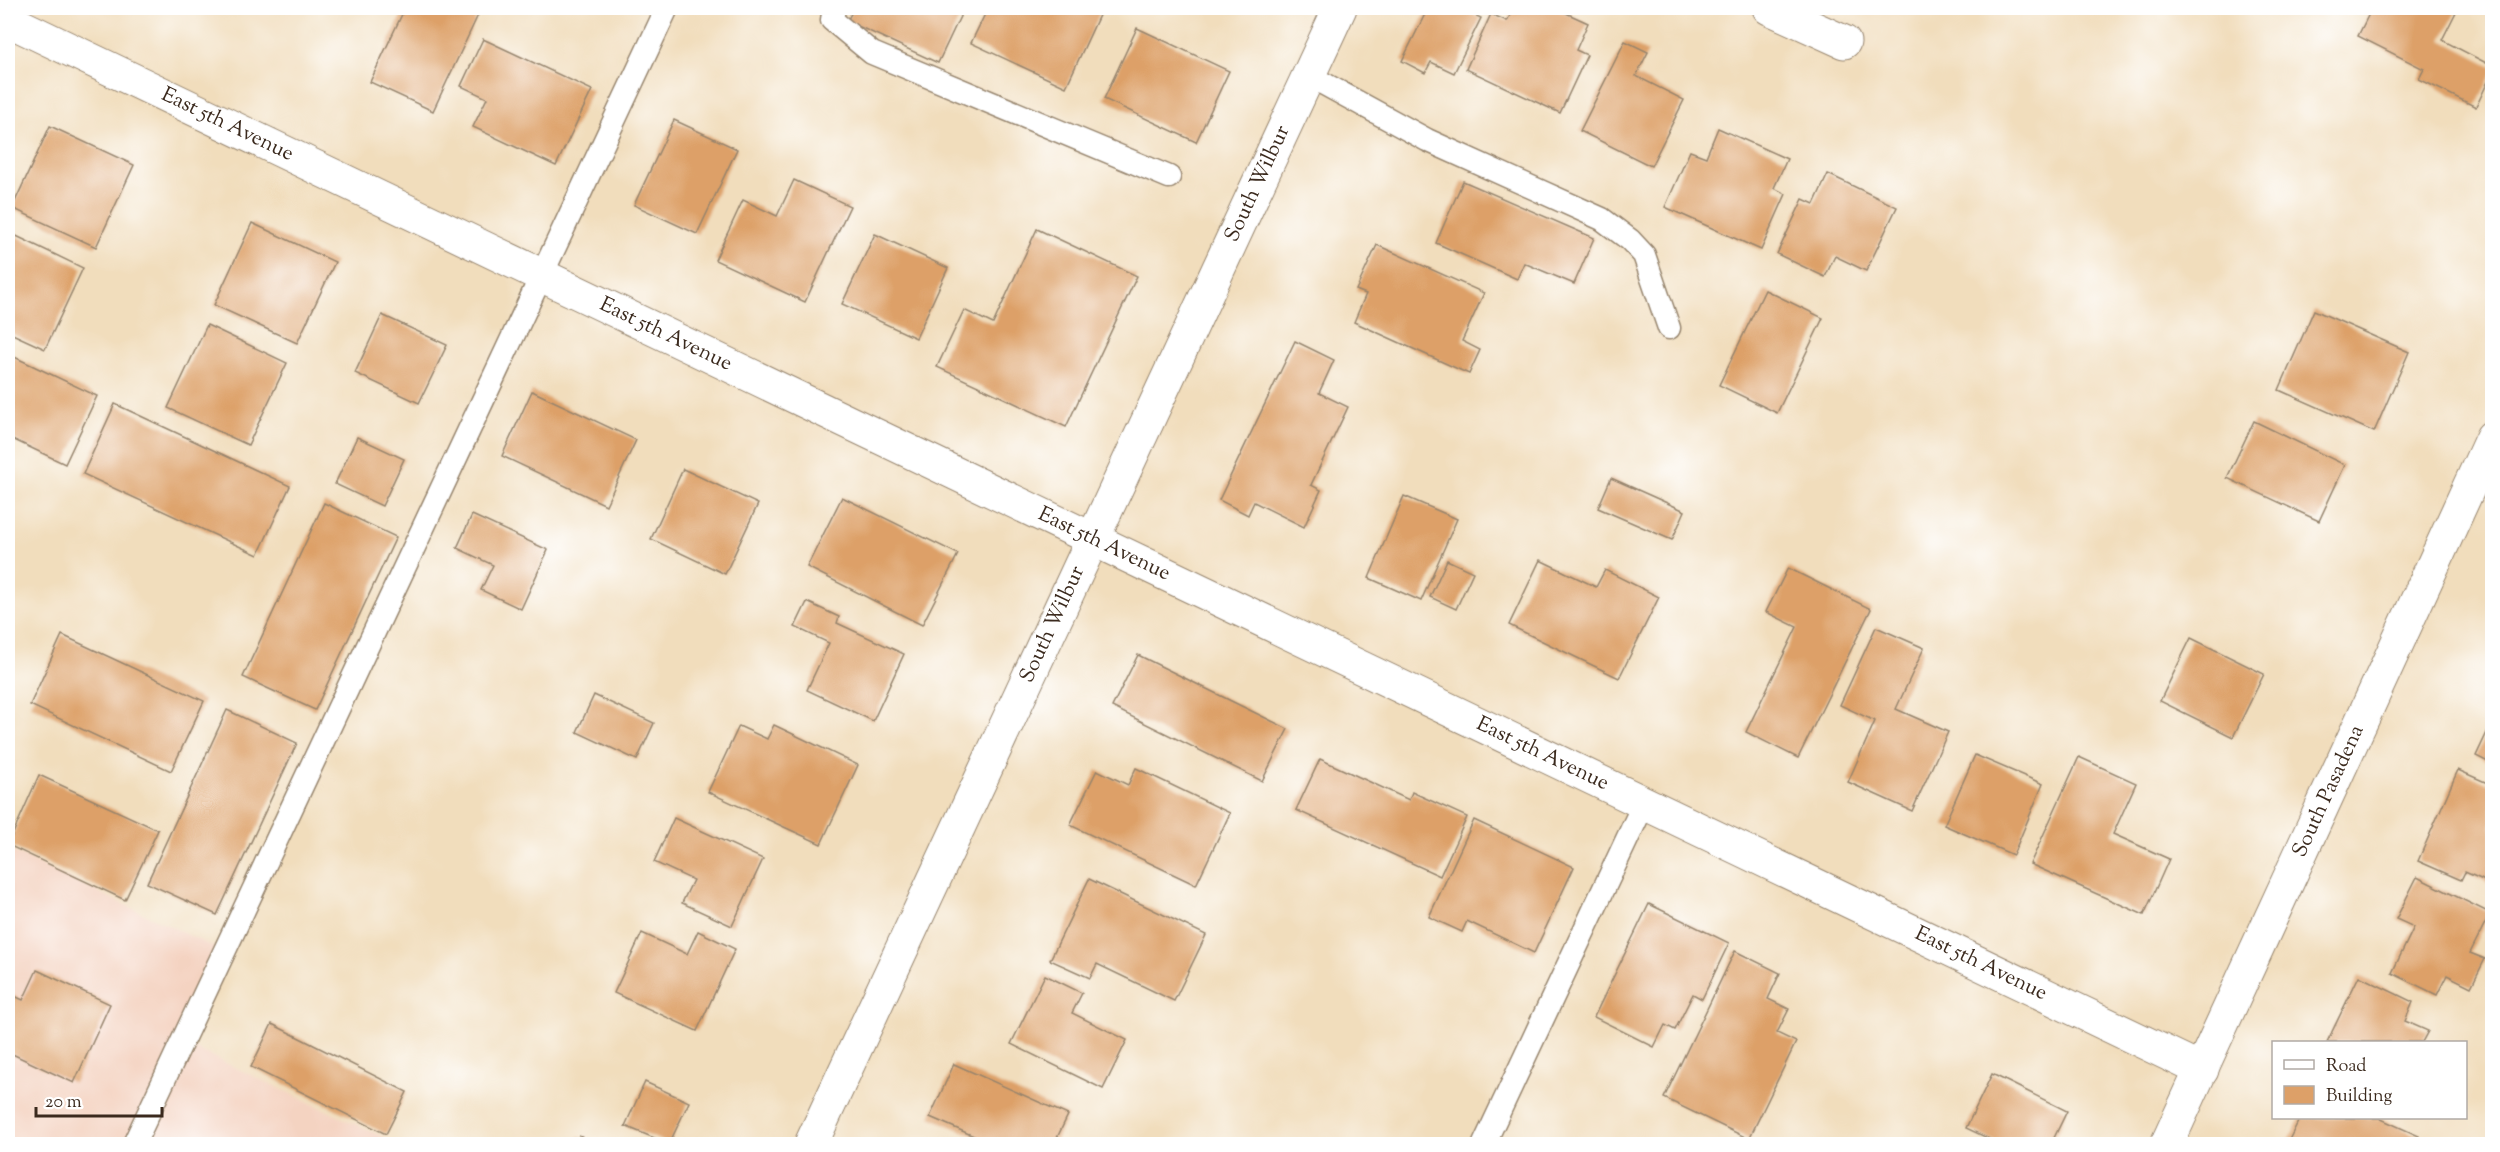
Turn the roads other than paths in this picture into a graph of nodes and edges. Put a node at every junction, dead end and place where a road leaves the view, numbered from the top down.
1 (667, 8) edge
2 (834, 8) edge
3 (1769, 8) edge
4 (1330, 11) edge
5 (8, 20) edge
6 (1844, 42) dead end
7 (1308, 75) junction
8 (1169, 177) dead end
9 (542, 275) junction
10 (1669, 328) dead end
11 (2493, 437) edge
12 (1092, 539) junction
13 (1644, 803) junction
14 (2202, 1070) junction
15 (134, 1144) edge
16 (811, 1144) edge
17 (1484, 1144) edge
18 (2167, 1144) edge

1 - 9 lane
2 - 8 lane
3 - 6 street
4 - 7 street, South Wilbur
5 - 9 street, East 5th Avenue
7 - 10 lane
7 - 12 street, South Wilbur
9 - 12 street, East 5th Avenue
9 - 15 lane
11 - 14 street, South Pasadena
12 - 13 street, East 5th Avenue
12 - 16 street, South Wilbur
13 - 14 street, East 5th Avenue
13 - 17 lane
14 - 18 street, South Pasadena

